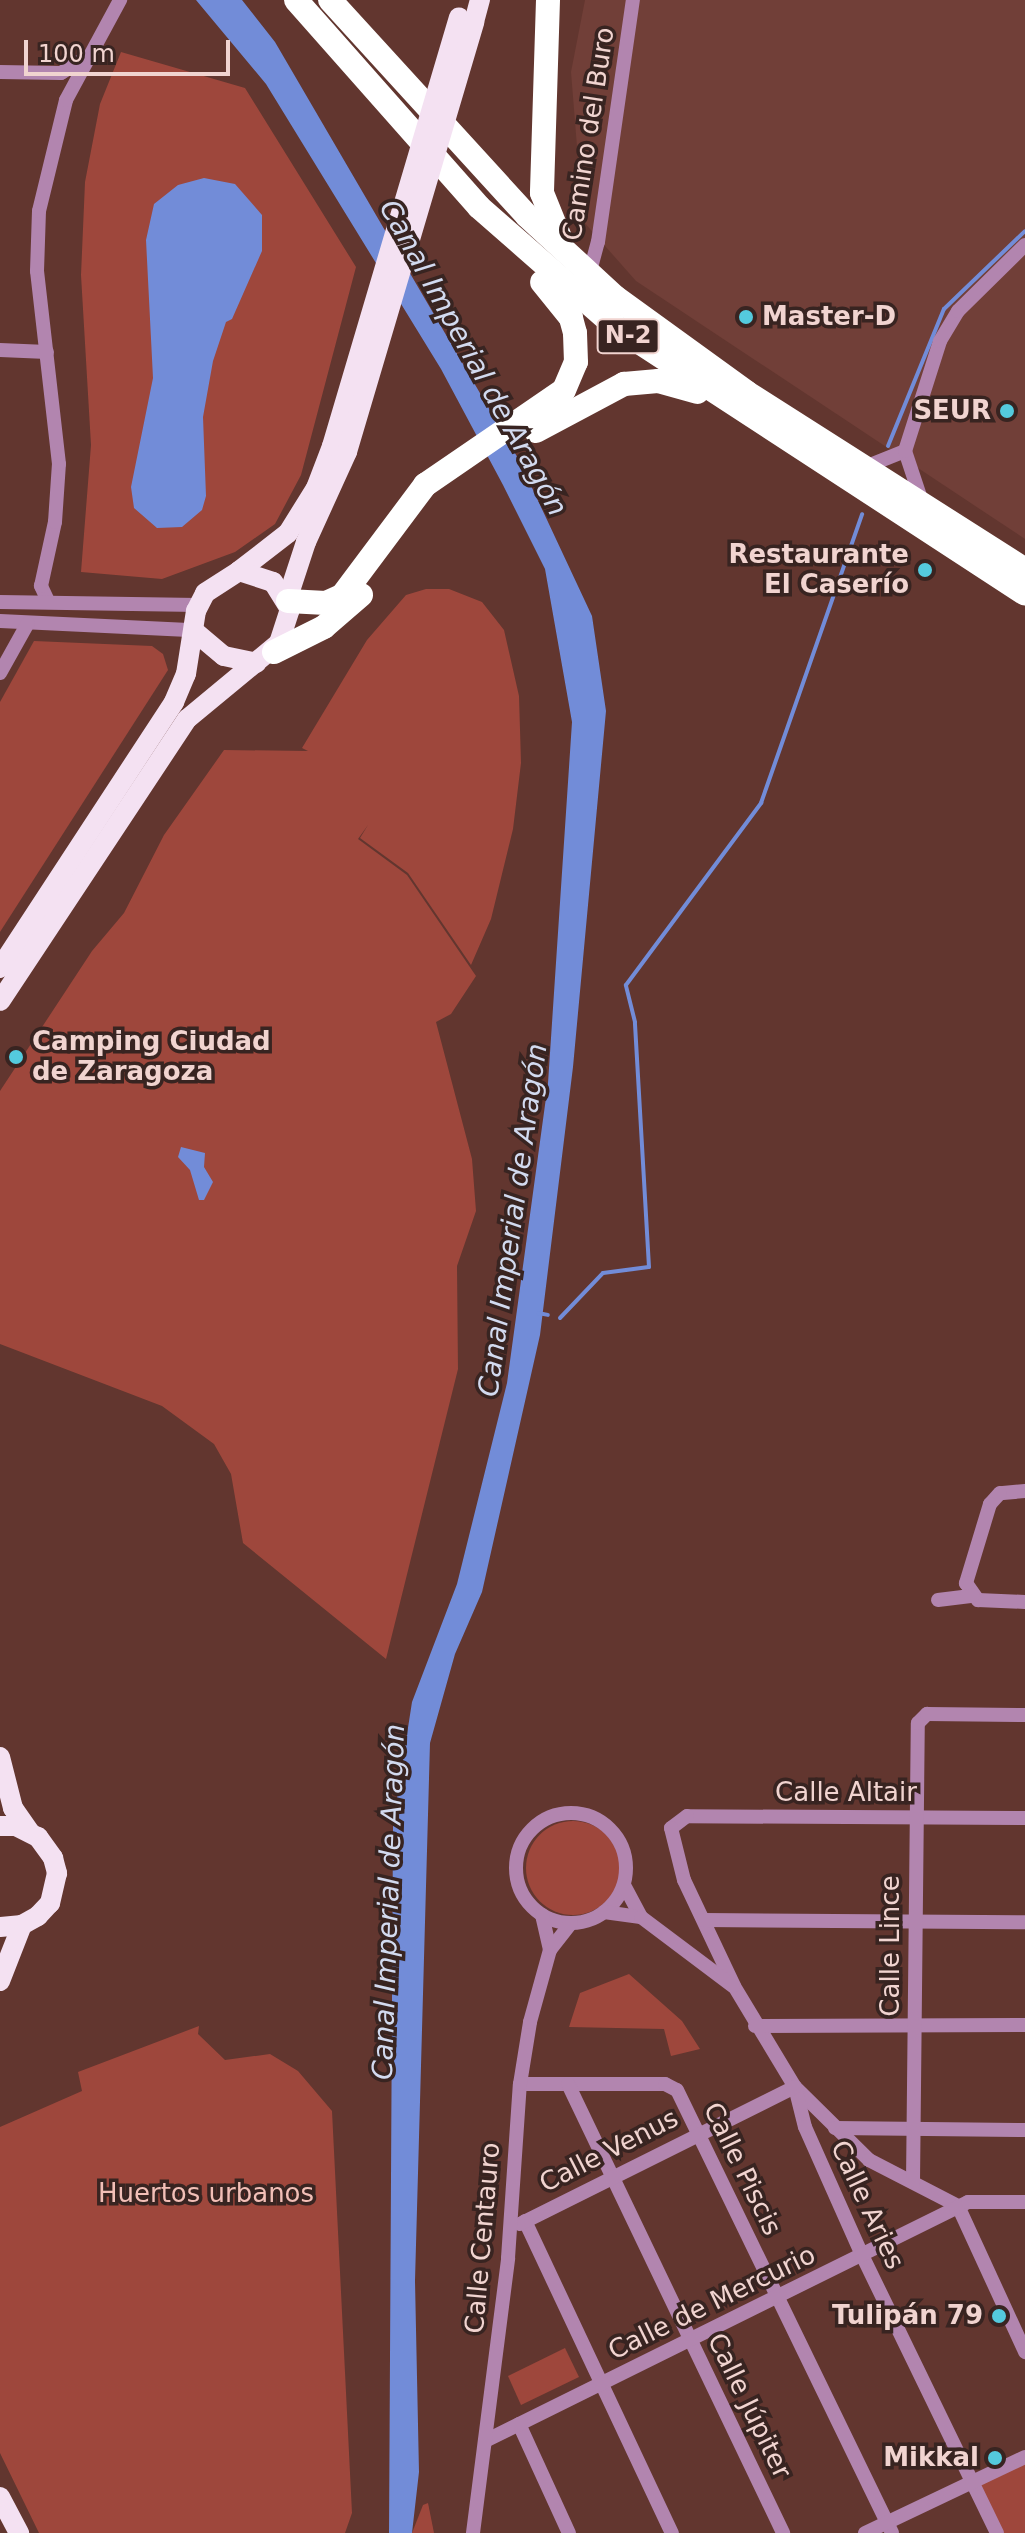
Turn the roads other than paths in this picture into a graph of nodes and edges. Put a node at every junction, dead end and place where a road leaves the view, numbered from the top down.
1 (120, 0) edge
2 (296, 0) edge
3 (330, 0) edge
4 (480, 0) edge
5 (548, 0) edge
6 (633, 0) edge
7 (465, 13) edge
8 (86, 58) junction
9 (0, 72) edge
10 (57, 77) junction
11 (66, 100) junction
12 (479, 207) junction
13 (1025, 245) edge
14 (580, 267) junction
15 (0, 350) edge
16 (47, 352) junction
17 (720, 399) junction
18 (539, 420) junction
19 (340, 449) junction
20 (905, 451) junction
21 (864, 467) junction
22 (429, 491) junction
23 (928, 509) junction
24 (1025, 570) edge
25 (239, 571) junction
26 (1025, 594) edge
27 (293, 597) junction
28 (48, 601) junction
29 (0, 602) edge
30 (198, 605) junction
31 (0, 621) edge
32 (28, 623) junction
33 (194, 630) junction
34 (265, 657) junction
35 (0, 673) edge
36 (0, 968) edge
37 (0, 1001) edge
38 (1025, 1491) edge
39 (973, 1596) junction
40 (938, 1600) dead end
41 (1025, 1602) edge
42 (1025, 1715) edge
43 (0, 1757) edge
44 (915, 1818) junction
45 (1025, 1818) edge
46 (0, 1826) edge
47 (671, 1828) joint
48 (29, 1831) junction
49 (624, 1885) junction
50 (604, 1912) junction
51 (542, 1915) junction
52 (641, 1917) junction
53 (704, 1920) junction
54 (915, 1922) junction
55 (1025, 1922) edge
56 (571, 1923) junction
57 (22, 1925) junction
58 (0, 1927) edge
59 (550, 1950) junction
60 (0, 1981) edge
61 (734, 1986) junction
62 (914, 2024) junction
63 (1025, 2025) edge
64 (755, 2026) junction
65 (520, 2084) junction
66 (568, 2084) junction
67 (795, 2087) junction
68 (806, 2110) junction
69 (842, 2128) junction
70 (913, 2128) junction
71 (1025, 2130) edge
72 (698, 2134) junction
73 (613, 2177) junction
74 (913, 2182) junction
75 (1025, 2202) edge
76 (511, 2206) junction
77 (958, 2206) junction
78 (528, 2219) junction
79 (510, 2231) junction
80 (535, 2242) junction
81 (509, 2248) junction
82 (862, 2255) junction
83 (777, 2297) junction
84 (691, 2340) junction
85 (1025, 2352) edge
86 (601, 2384) junction
87 (519, 2424) junction
88 (485, 2441) junction
89 (1025, 2457) edge
90 (973, 2482) junction
91 (0, 2497) edge
92 (890, 2528) edge
93 (19, 2533) edge
94 (473, 2533) edge
95 (569, 2533) edge
96 (672, 2533) edge
97 (783, 2533) edge
98 (865, 2533) edge
99 (997, 2533) edge

1 - 8 street
2 - 12 highway, N-2
3 - 14 highway, N-2
4 - 7 main road
5 - 14 highway
6 - 14 street, Camino del Buro
7 - 19 main road, bridge
8 - 10 street
8 - 11 street
9 - 10 street
10 - 11 street
11 - 16 street
12 - 17 highway, N-2
12 - 18 highway
13 - 20 street
14 - 21 highway, N-2
15 - 16 street
16 - 28 street
17 - 18 highway
17 - 26 highway, N-2
18 - 22 highway
19 - 25 main road
19 - 27 main road
20 - 21 street
20 - 23 street
21 - 23 highway, N-2
22 - 27 highway
22 - 34 highway
23 - 24 highway, N-2
25 - 27 main road
25 - 30 main road
27 - 34 main road
28 - 29 street
28 - 30 street
30 - 33 main road
31 - 32 street
32 - 33 street
32 - 35 street
33 - 34 main road
33 - 36 main road
34 - 37 main road
38 - 39 street
39 - 40 street
39 - 41 street
42 - 44 street, Calle Lince
43 - 48 main road
44 - 45 street, Calle Altair
44 - 47 street, Calle Altair
44 - 54 street, Calle Lince
46 - 48 main road
47 - 53 street, Calle Aries
48 - 57 main road
49 - 50 street
49 - 51 street
49 - 52 street, Calle Aries
50 - 52 street, Calle Aries
50 - 56 street
51 - 56 street
51 - 59 street, Calle Centauro
52 - 61 street, Calle Aries
53 - 54 street
53 - 61 street, Calle Aries
54 - 55 street
54 - 62 street, Calle Lince
56 - 59 street, Calle Centauro
57 - 58 main road
57 - 60 main road
59 - 65 street, Calle Centauro
61 - 64 street, Calle Aries
62 - 63 street
62 - 64 street
62 - 70 street, Calle Lince
64 - 67 street, Calle Aries
65 - 66 street
65 - 76 street, Calle Centauro
66 - 72 street, Calle Piscis
66 - 73 street, Calle Júpiter
67 - 68 street, Calle Aries
67 - 72 street, Calle Venus
68 - 69 street
68 - 82 street, Calle Aries
69 - 70 street
69 - 74 street
70 - 71 street
70 - 74 street, Calle Lince
72 - 73 street, Calle Venus
72 - 83 street, Calle Piscis
73 - 78 street, Calle Venus
73 - 84 street, Calle Júpiter
74 - 77 street
75 - 77 street
76 - 78 street, Calle Venus
76 - 79 street, Calle Centauro
77 - 82 street, Calle de Mercurio
77 - 85 street
78 - 79 street, Calle Venus
78 - 80 street
79 - 81 street, Calle Centauro
80 - 81 street
80 - 86 street
81 - 88 street, Calle Centauro
82 - 83 street, Calle de Mercurio
82 - 90 street, Calle Aries
83 - 84 street, Calle de Mercurio
83 - 92 street, Calle Piscis
84 - 86 street, Calle de Mercurio
84 - 97 street, Calle Júpiter
86 - 87 street, Calle de Mercurio
86 - 96 street
87 - 88 street, Calle de Mercurio
87 - 95 street
88 - 94 street, Calle Centauro
89 - 90 street
90 - 92 street
90 - 99 street, Calle Aries
91 - 93 main road
92 - 98 street

